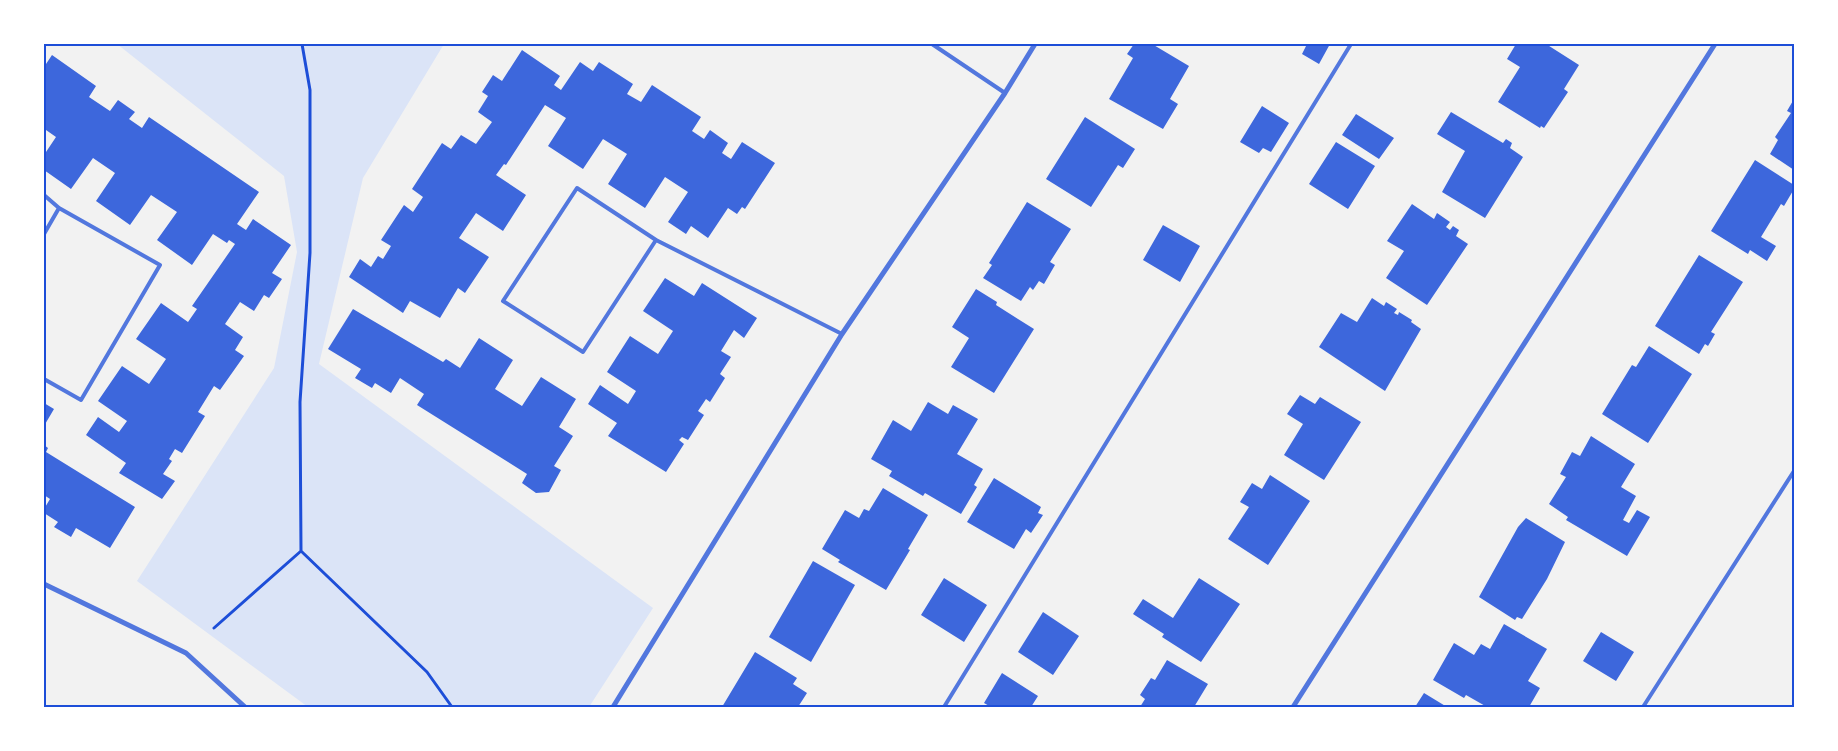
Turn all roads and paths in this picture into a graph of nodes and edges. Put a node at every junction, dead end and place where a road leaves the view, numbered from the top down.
1 (302, 44) edge
2 (932, 44) edge
3 (1035, 44) edge
4 (1351, 44) edge
5 (1715, 44) edge
6 (1005, 93) junction
7 (44, 195) edge
8 (59, 208) junction
9 (44, 234) edge
10 (656, 240) junction
11 (842, 334) junction
12 (44, 379) edge
13 (1794, 471) edge
14 (301, 551) junction
15 (44, 584) edge
16 (214, 628) dead end
17 (245, 707) edge
18 (452, 707) edge
19 (613, 707) edge
20 (944, 707) edge
21 (1293, 707) edge
22 (1643, 707) edge

1 - 14 path
2 - 6 lane
3 - 6 street
4 - 20 lane
5 - 21 street
6 - 11 street
7 - 8 lane
8 - 9 lane
8 - 12 lane
10 - 10 lane
10 - 11 lane
11 - 19 street
13 - 22 lane
14 - 16 path
14 - 18 path
15 - 17 street

